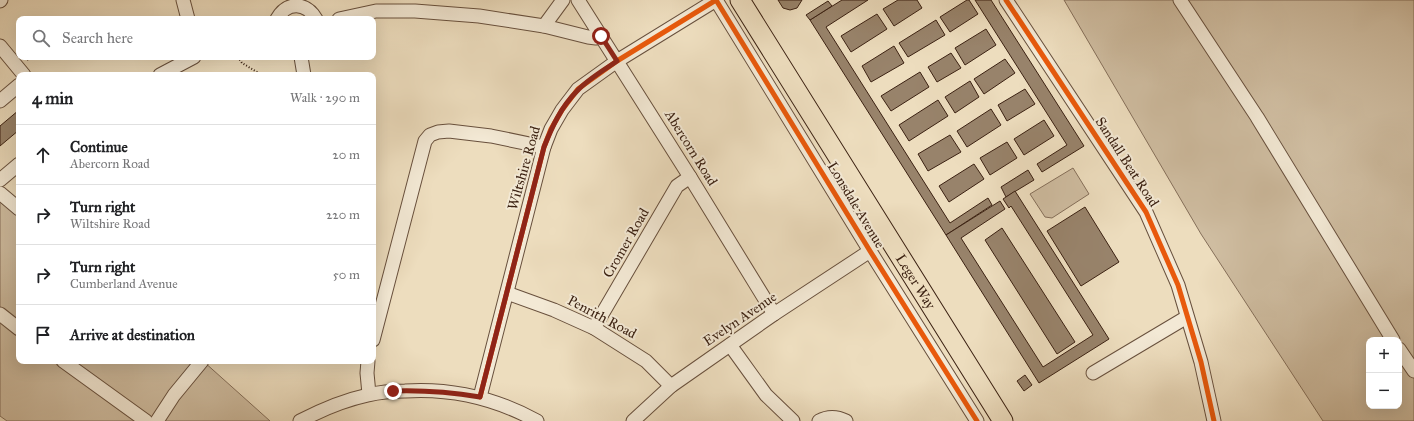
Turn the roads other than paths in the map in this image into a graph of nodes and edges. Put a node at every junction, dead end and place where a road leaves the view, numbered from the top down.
1 (183, 0) edge
2 (563, 0) edge
3 (578, 0) edge
4 (716, 0) edge
5 (740, 0) edge
6 (1006, 0) edge
7 (1180, 0) edge
8 (297, 3) edge
9 (415, 5) edge
10 (187, 16) edge
11 (279, 16) edge
12 (314, 16) edge
13 (353, 16) edge
14 (544, 26) junction
15 (601, 36) junction
16 (0, 46) edge
17 (188, 60) edge
18 (302, 60) edge
19 (617, 61) junction
20 (22, 72) edge
21 (166, 72) edge
22 (304, 72) edge
23 (16, 88) edge
24 (0, 101) edge
25 (544, 147) junction
26 (16, 167) edge
27 (690, 177) junction
28 (0, 180) edge
29 (0, 193) edge
30 (16, 206) edge
31 (870, 252) junction
32 (507, 293) junction
33 (0, 314) edge
34 (774, 314) junction
35 (1187, 317) junction
36 (16, 327) edge
37 (376, 328) edge
38 (594, 328) junction
39 (1391, 337) edge
40 (730, 345) junction
41 (1402, 353) edge
42 (67, 364) edge
43 (200, 364) edge
44 (368, 364) edge
45 (1414, 371) edge
46 (1093, 373) dead end
47 (671, 386) junction
48 (369, 394) junction
49 (480, 397) junction
50 (146, 421) edge
51 (157, 421) edge
52 (300, 421) edge
53 (537, 421) edge
54 (633, 421) edge
55 (793, 421) edge
56 (819, 421) edge
57 (846, 421) edge
58 (977, 421) edge
59 (1002, 421) edge
60 (1214, 421) edge

1 - 10 street
2 - 14 street
3 - 15 street, Abercorn Road
4 - 19 street, Wiltshire Road
4 - 31 street, Lonsdale Avenue
5 - 59 highway, Leger Way
6 - 35 street, Sandall Beat Road
7 - 39 street
8 - 11 street
8 - 12 street
9 - 13 street
9 - 14 street
14 - 15 street
15 - 19 street, Abercorn Road
16 - 20 street
17 - 21 street
18 - 22 street
19 - 25 street, Wiltshire Road
19 - 27 street, Abercorn Road
23 - 24 street
25 - 32 street, Wiltshire Road
25 - 37 street
26 - 28 street
27 - 34 street, Abercorn Road
27 - 38 street, Cromer Road
29 - 30 street
31 - 34 street, Evelyn Avenue
31 - 58 street, Lonsdale Avenue
32 - 38 street, Penrith Road
32 - 49 street, Wiltshire Road
33 - 36 street
34 - 40 street, Evelyn Avenue
35 - 46 street
35 - 60 street, Sandall Beat Road
38 - 47 street, Penrith Road
40 - 47 street, Evelyn Avenue
40 - 55 street
41 - 45 street
42 - 50 street
43 - 51 street
44 - 48 street
47 - 54 street, Evelyn Avenue
48 - 49 street
48 - 52 street
49 - 53 street
56 - 57 street

